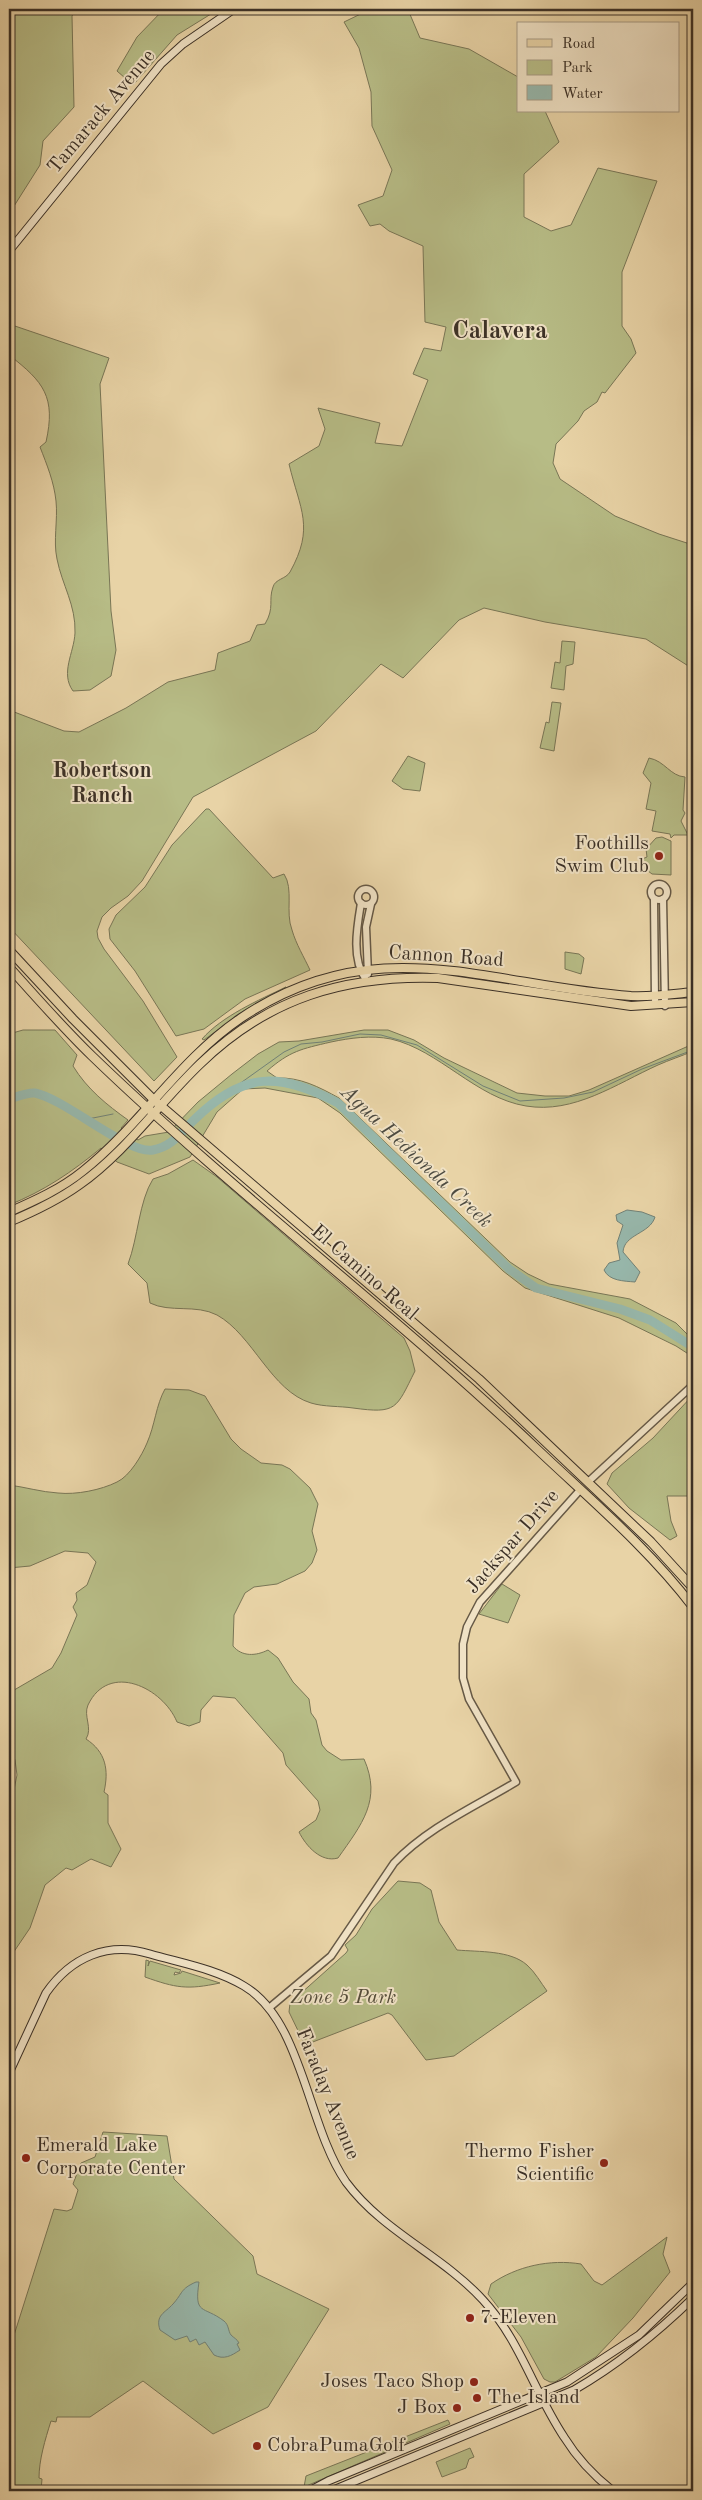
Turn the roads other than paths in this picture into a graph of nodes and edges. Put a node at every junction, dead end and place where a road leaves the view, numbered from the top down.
1 (234, 9) edge
2 (9, 251) edge
3 (654, 899) junction
4 (663, 899) junction
5 (361, 903) junction
6 (371, 904) junction
7 (9, 950) edge
8 (9, 967) edge
9 (369, 969) junction
10 (360, 970) junction
11 (366, 980) junction
12 (693, 992) edge
13 (664, 995) junction
14 (654, 996) junction
15 (693, 1002) edge
16 (655, 1006) junction
17 (665, 1006) junction
18 (153, 1099) junction
19 (146, 1106) junction
20 (162, 1106) junction
21 (154, 1114) junction
22 (108, 1154) junction
23 (9, 1212) edge
24 (9, 1222) edge
25 (693, 1385) edge
26 (588, 1482) junction
27 (580, 1490) junction
28 (693, 1588) edge
29 (693, 1608) edge
30 (269, 2008) junction
31 (9, 2073) edge
32 (693, 2283) edge
33 (693, 2298) edge
34 (540, 2394) junction
35 (544, 2402) junction
36 (309, 2491) edge
37 (331, 2491) edge
38 (613, 2491) edge

1 - 2 main road, Tamarack Avenue
3 - 4 street
3 - 4 street
3 - 14 street
4 - 13 street
5 - 6 street
5 - 6 street
5 - 10 street
6 - 9 street
7 - 18 main road, El Camino Real
8 - 19 main road, El Camino Real
9 - 10 main road, Cannon Road
9 - 11 street
9 - 14 main road, Cannon Road
10 - 11 street
10 - 18 main road, Cannon Road
11 - 16 main road, Cannon Road
11 - 20 main road, Cannon Road
12 - 13 main road, Cannon Road
13 - 14 main road, Cannon Road
13 - 17 street
14 - 16 street
15 - 17 main road, Cannon Road
16 - 17 main road, Cannon Road
18 - 19 main road, Cannon Road
18 - 20 main road, El Camino Real
19 - 21 main road, El Camino Real
19 - 22 main road, Cannon Road
20 - 21 main road, Cannon Road
20 - 26 main road, El Camino Real
21 - 22 main road, Cannon Road
21 - 27 main road, El Camino Real
22 - 23 main road, Cannon Road
22 - 24 main road, Cannon Road
25 - 26 street
26 - 28 main road, El Camino Real
27 - 29 main road, El Camino Real
27 - 30 street, Jackspar Drive
30 - 31 main road, Faraday Avenue
30 - 34 main road, Faraday Avenue
32 - 34 main road
33 - 35 main road
34 - 35 main road, Faraday Avenue
34 - 36 main road
35 - 37 main road
35 - 38 main road, Faraday Avenue

